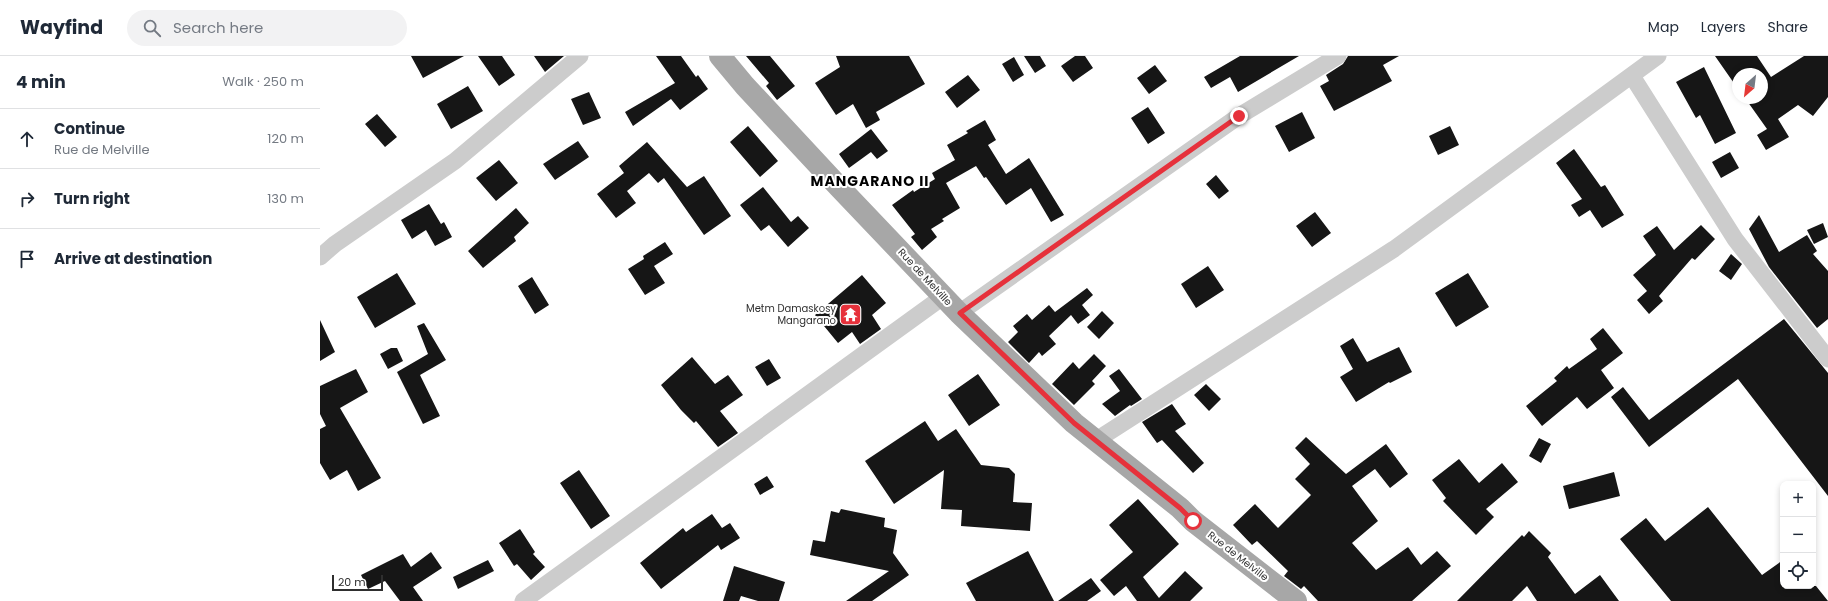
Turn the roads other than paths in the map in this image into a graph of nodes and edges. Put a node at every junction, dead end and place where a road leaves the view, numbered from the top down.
1 (580, 56) edge
2 (720, 56) edge
3 (1338, 56) edge
4 (1658, 56) edge
5 (1632, 76) junction
6 (320, 257) edge
7 (944, 296) junction
8 (960, 313) junction
9 (1828, 358) edge
10 (1095, 440) junction
11 (523, 601) edge
12 (1296, 601) edge

1 - 6 street
2 - 7 main road, Rue de Melville
3 - 8 street
4 - 5 street
5 - 9 street
5 - 10 street
7 - 8 main road, Rue de Melville
7 - 11 street
8 - 10 main road, Rue de Melville
10 - 12 main road, Rue de Melville

